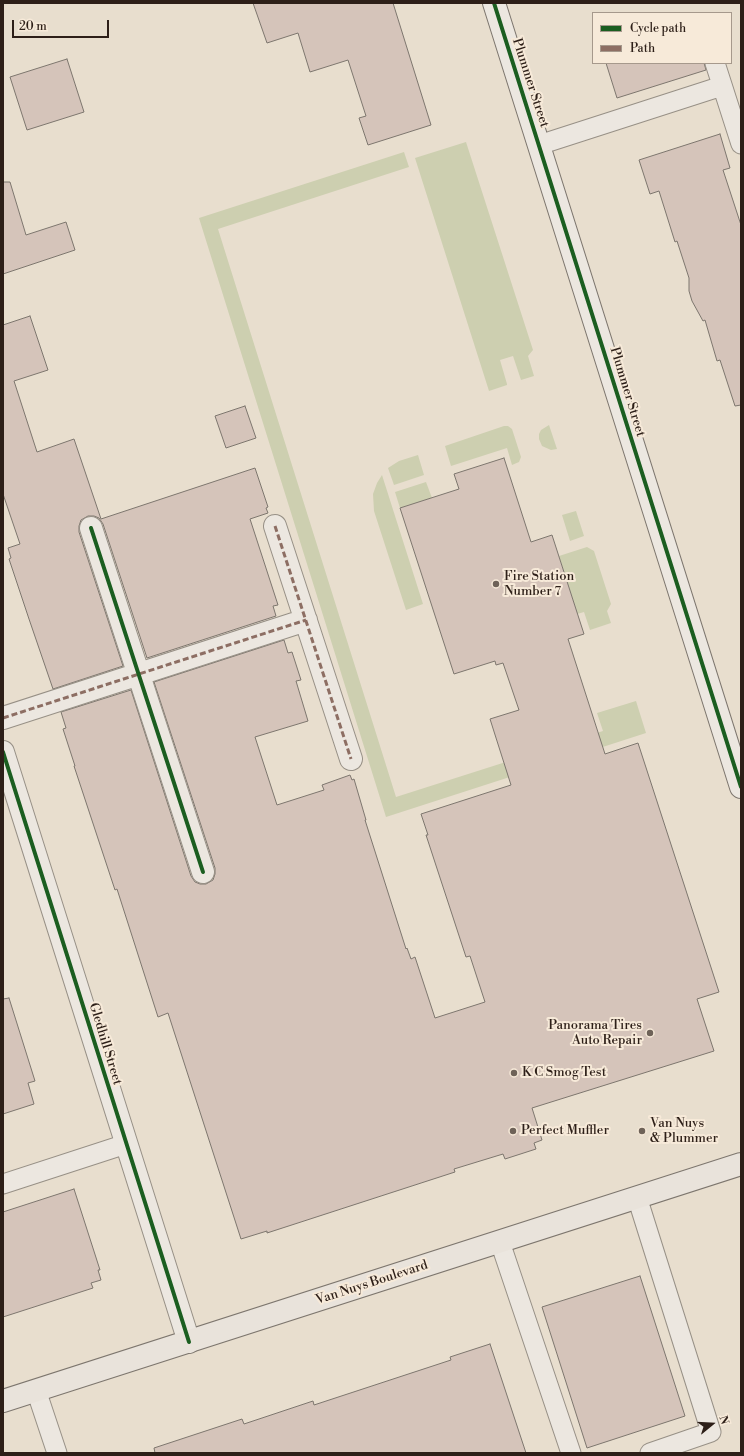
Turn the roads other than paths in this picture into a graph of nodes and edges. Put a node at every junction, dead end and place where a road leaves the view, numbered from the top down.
1 (494, 3) edge
2 (715, 64) edge
3 (722, 86) junction
4 (741, 144) edge
5 (539, 145) junction
6 (275, 526) dead end
7 (91, 528) dead end
8 (306, 620) junction
9 (138, 674) junction
10 (3, 718) edge
11 (3, 752) edge
12 (351, 759) dead end
13 (741, 787) edge
14 (203, 872) dead end
15 (126, 1144) junction
16 (741, 1164) edge
17 (3, 1184) edge
18 (637, 1197) junction
19 (500, 1242) junction
20 (189, 1342) junction
21 (36, 1390) junction
22 (3, 1400) edge
23 (57, 1453) edge
24 (571, 1453) edge
25 (650, 1453) edge

1 - 5 street, Plummer Street
2 - 3 lane
3 - 4 lane
3 - 5 lane
5 - 13 street, Plummer Street
6 - 8 street
7 - 9 street
8 - 9 street
8 - 12 street
9 - 10 street
9 - 14 street
11 - 15 street, Gledhill Street
15 - 17 lane
15 - 20 street, Gledhill Street
16 - 18 main road, Van Nuys Boulevard
18 - 19 main road, Van Nuys Boulevard
18 - 25 lane
19 - 20 main road, Van Nuys Boulevard
19 - 24 lane
20 - 21 main road, Van Nuys Boulevard
21 - 22 main road, Van Nuys Boulevard
21 - 23 lane

